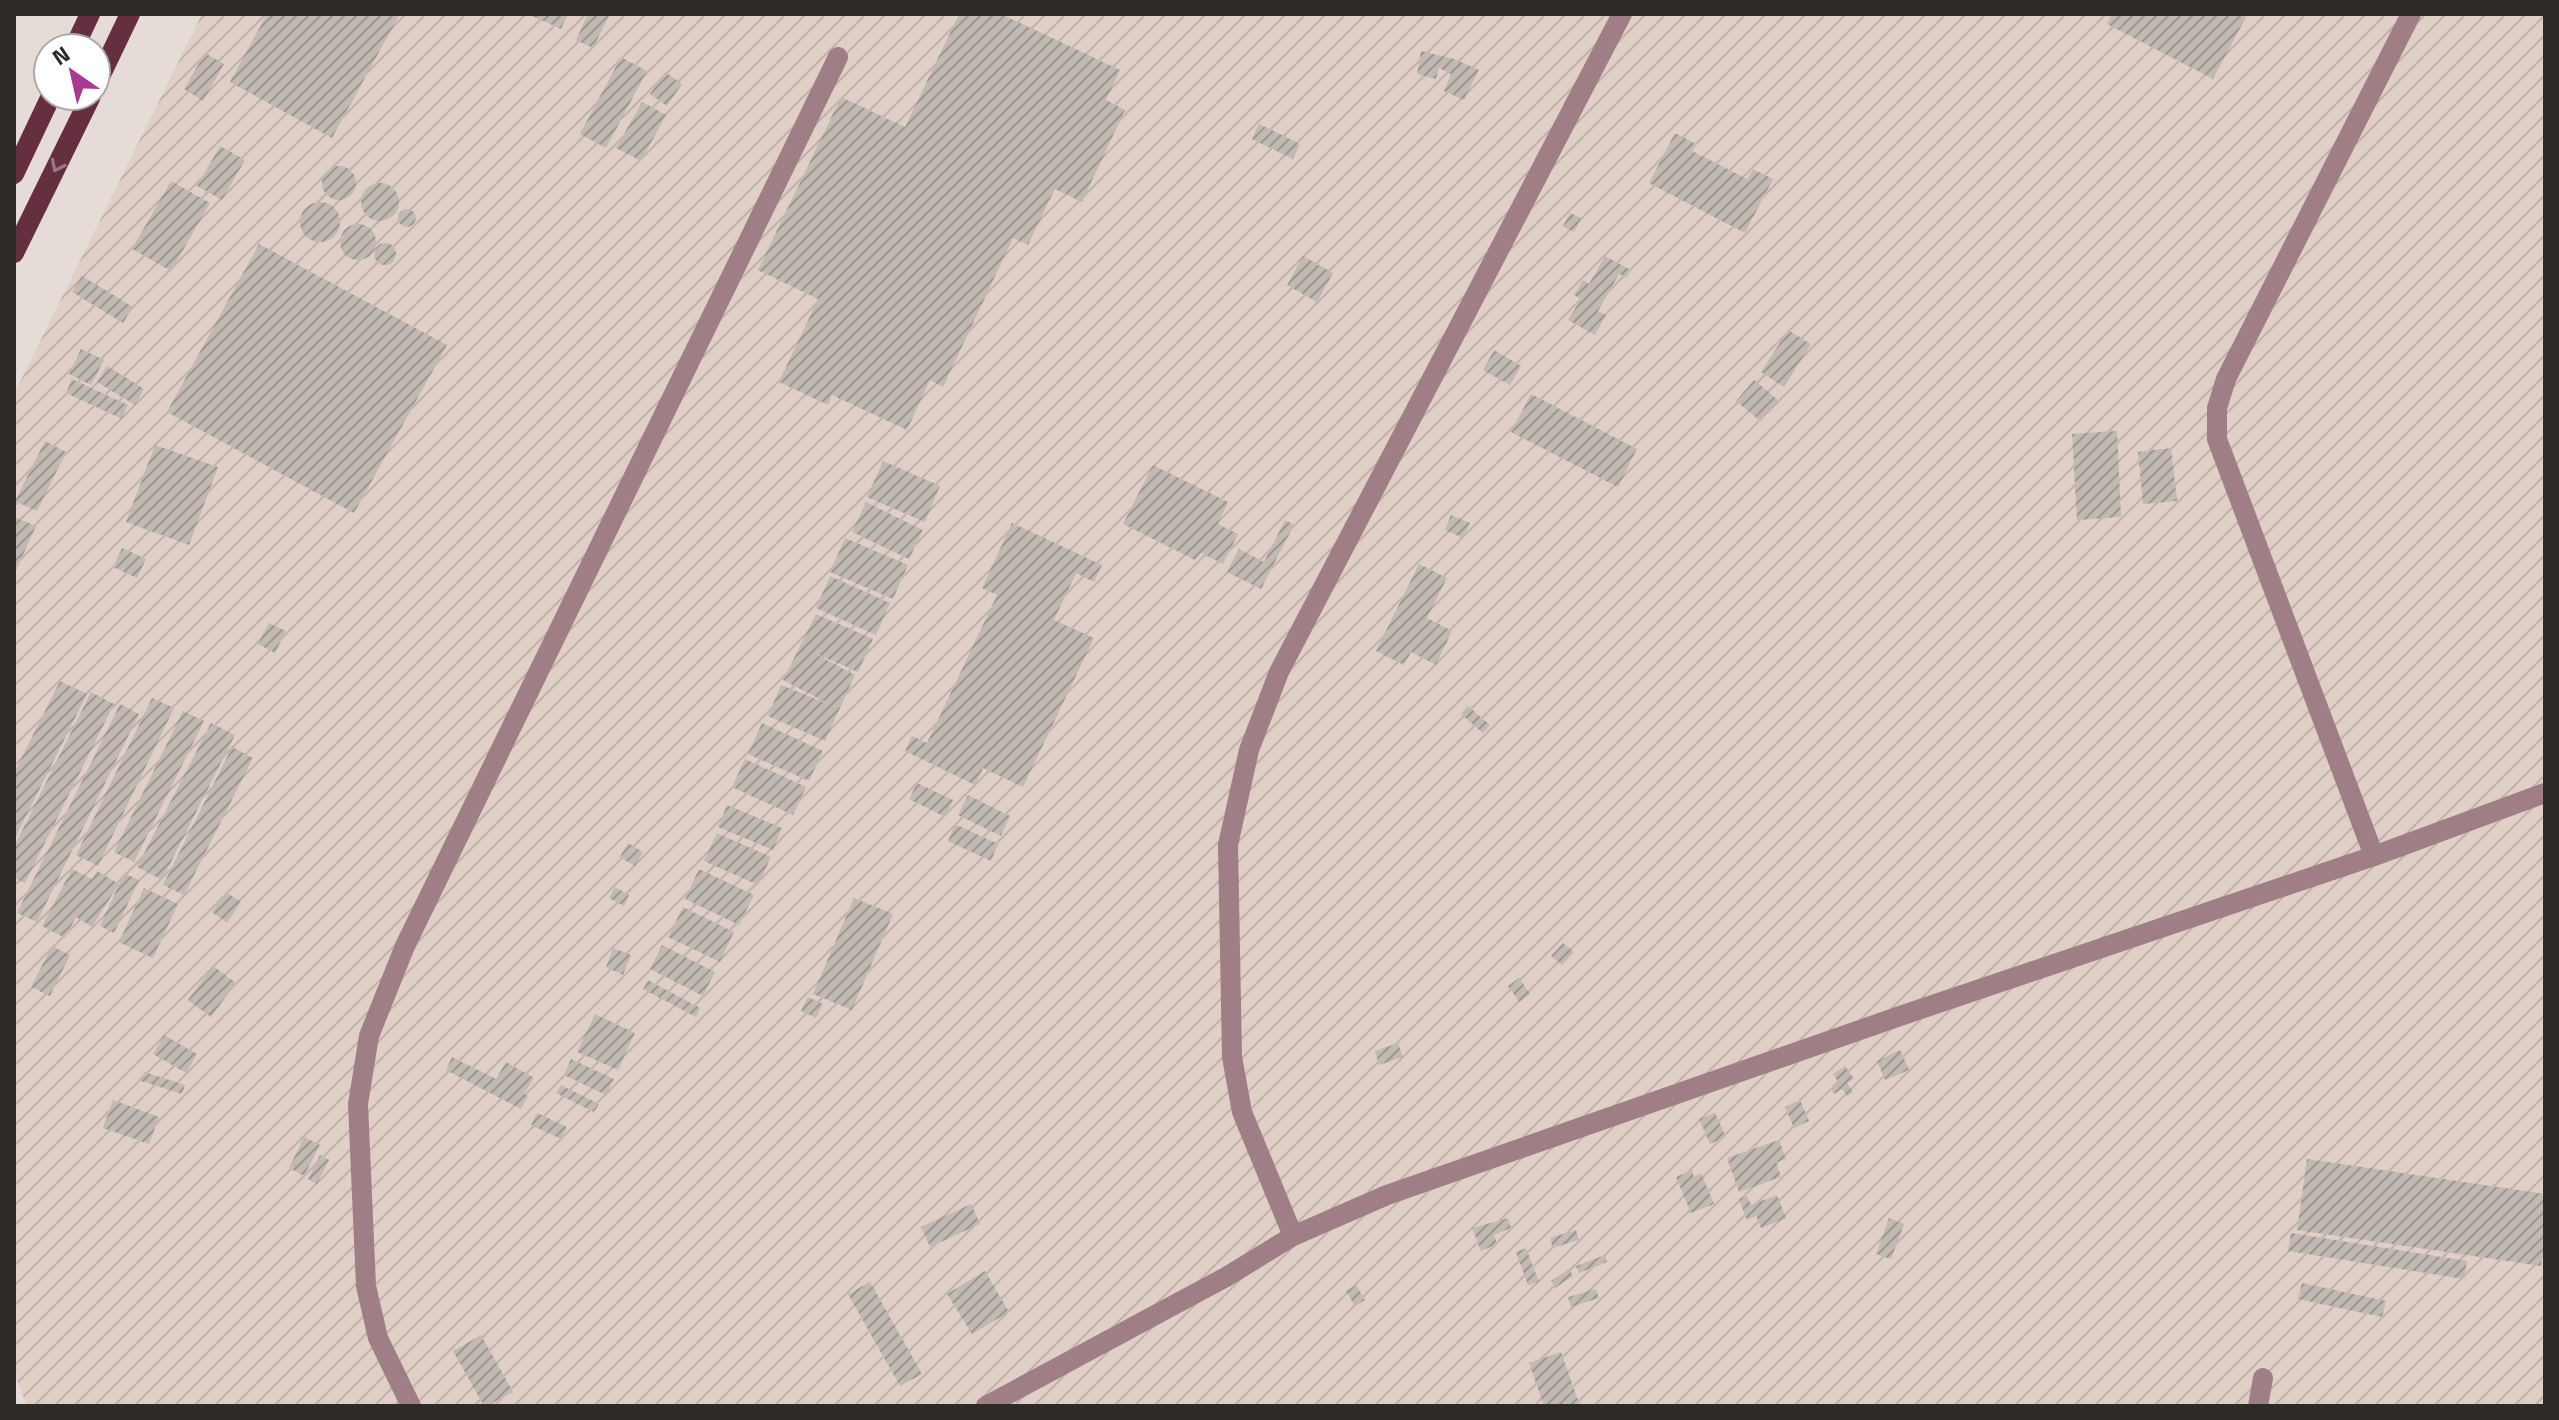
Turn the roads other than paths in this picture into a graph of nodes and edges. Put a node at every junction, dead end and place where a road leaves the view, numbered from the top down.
1 (130, 14) edge
2 (1622, 14) edge
3 (2411, 14) edge
4 (112, 52) edge
5 (838, 57) dead end
6 (43, 112) edge
7 (83, 112) edge
8 (14, 174) edge
9 (14, 253) edge
10 (2545, 793) edge
11 (2374, 856) junction
12 (1293, 1236) junction
13 (2263, 1378) dead end
14 (1020, 1398) edge
15 (411, 1406) edge
16 (986, 1406) edge
17 (2258, 1406) edge

1 - 4 main road
2 - 12 street
3 - 11 street
5 - 15 street
6 - 8 main road
7 -> 9 main road
10 - 11 street
11 - 12 street
12 - 14 street
13 - 17 street
14 - 16 street

